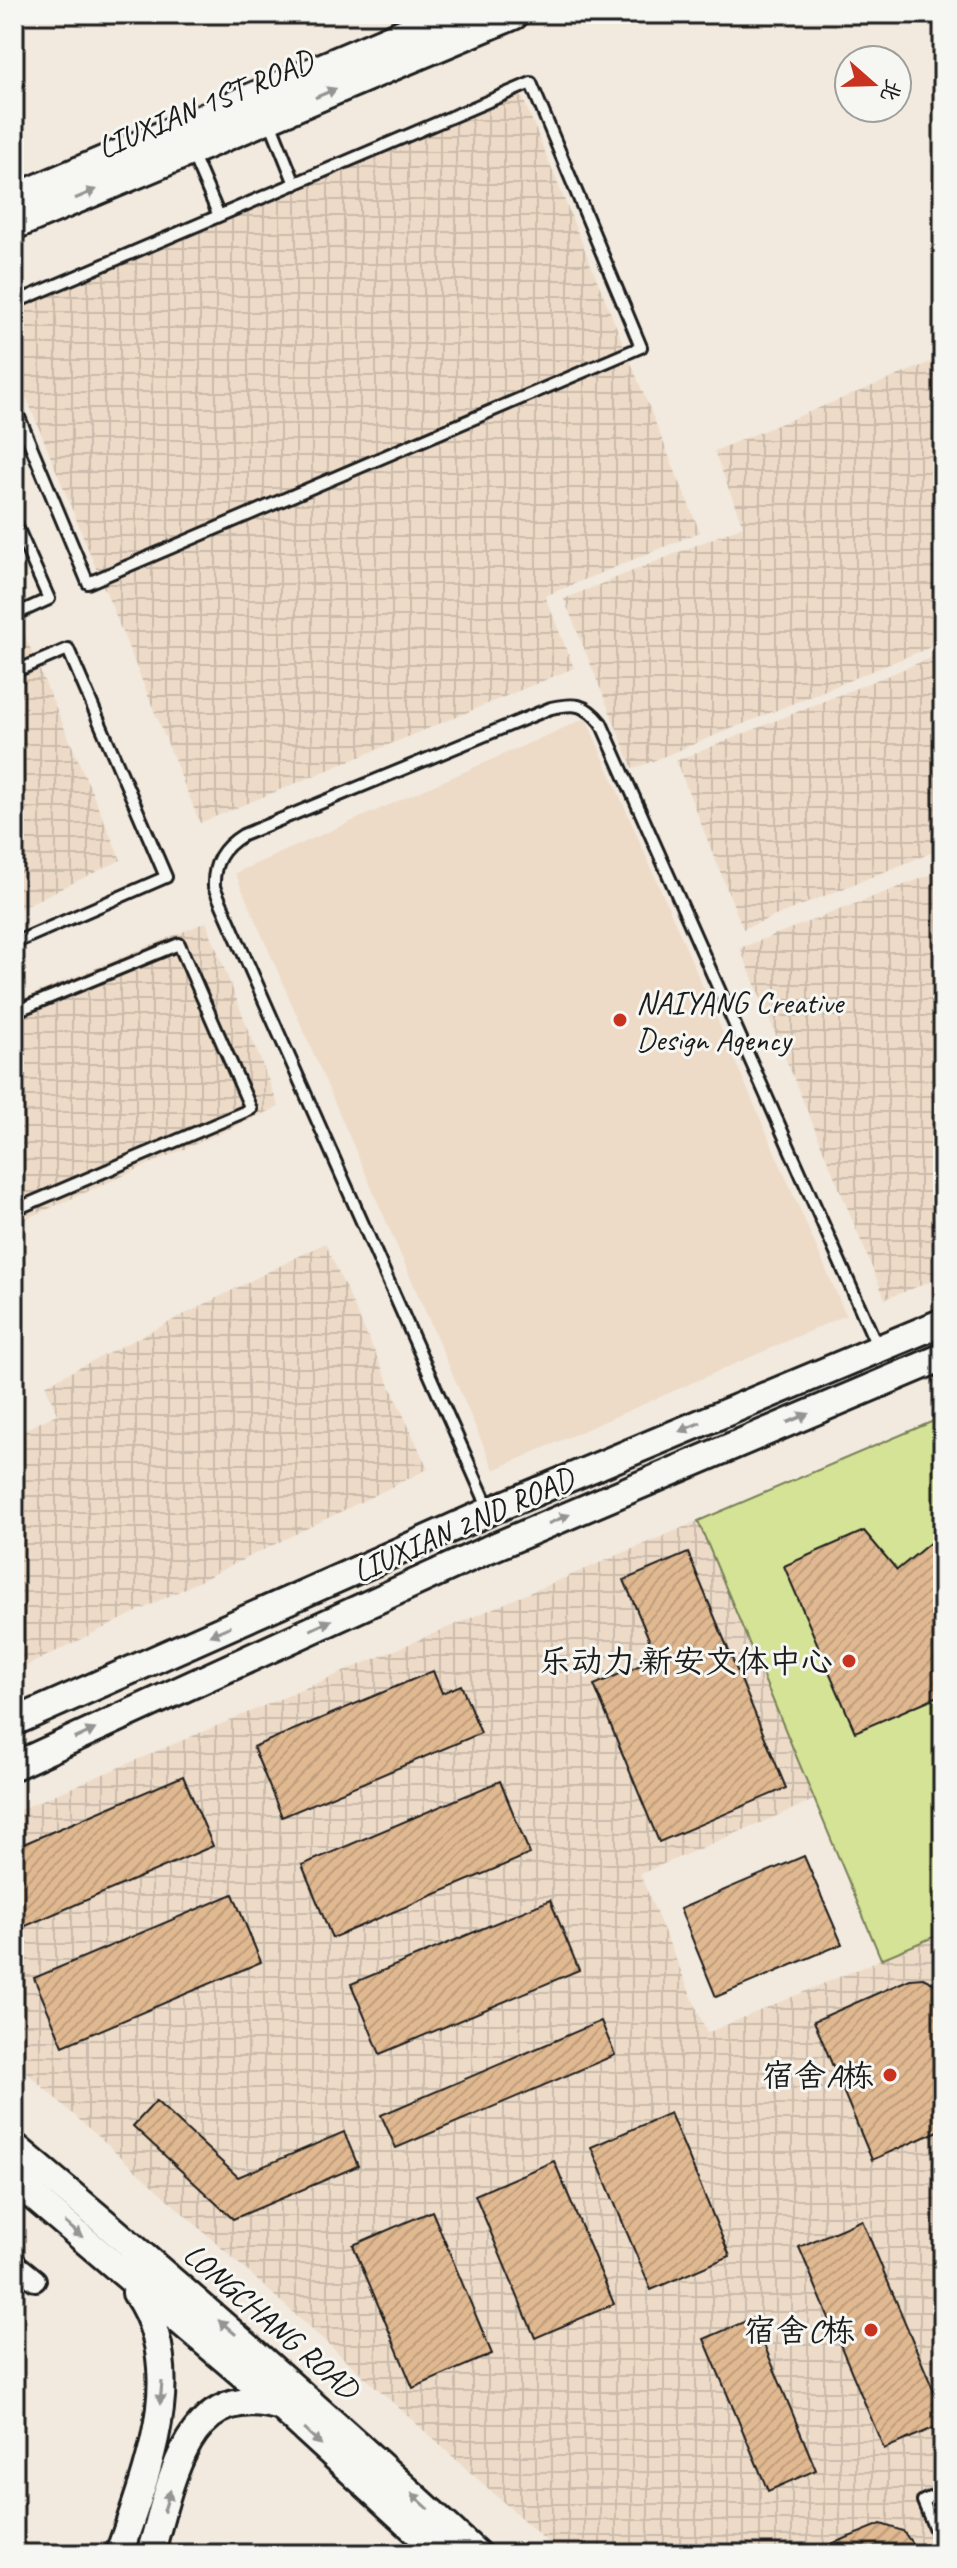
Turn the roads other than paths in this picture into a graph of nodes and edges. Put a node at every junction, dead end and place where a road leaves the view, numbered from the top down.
1 (452, 14) edge
2 (513, 14) edge
3 (264, 106) junction
4 (186, 139) junction
5 (295, 184) junction
6 (14, 200) edge
7 (219, 216) junction
8 (14, 224) edge
9 (14, 303) edge
10 (14, 405) edge
11 (14, 520) edge
12 (14, 615) edge
13 (14, 672) edge
14 (14, 943) edge
15 (14, 1012) edge
16 (14, 1210) edge
17 (943, 1322) edge
18 (878, 1348) junction
19 (943, 1357) edge
20 (490, 1511) junction
21 (14, 1722) edge
22 (14, 1766) edge
23 (14, 2146) edge
24 (14, 2180) edge
25 (14, 2263) edge
26 (120, 2270) junction
27 (35, 2280) dead end
28 (281, 2407) junction
29 (943, 2492) edge
30 (943, 2548) edge
31 (119, 2554) edge
32 (150, 2554) edge
33 (441, 2554) edge
34 (477, 2554) edge

1 - 3 main road, LIUXIAN 1ST ROAD
3 -> 2 main road, LIUXIAN 1ST ROAD
3 - 4 main road, LIUXIAN 1ST ROAD
3 - 5 lane
4 - 6 main road, LIUXIAN 1ST ROAD
4 - 7 lane
8 -> 4 main road, LIUXIAN 1ST ROAD
5 - 7 lane
5 - 10 lane
7 - 9 lane
11 - 12 lane
13 - 14 lane
15 - 16 lane
17 - 18 street, LIUXIAN 2ND ROAD
18 -> 20 street, LIUXIAN 2ND ROAD
18 - 20 lane
22 -> 19 street, LIUXIAN 2ND ROAD
20 -> 21 street, LIUXIAN 2ND ROAD
34 -> 23 street, LONGCHANG ROAD
24 -> 26 street, LONGCHANG ROAD
25 - 27 street
26 - 28 street, LONGCHANG ROAD
26 -> 31 street
32 -> 28 street
28 -> 33 street, LONGCHANG ROAD
29 - 30 lane

